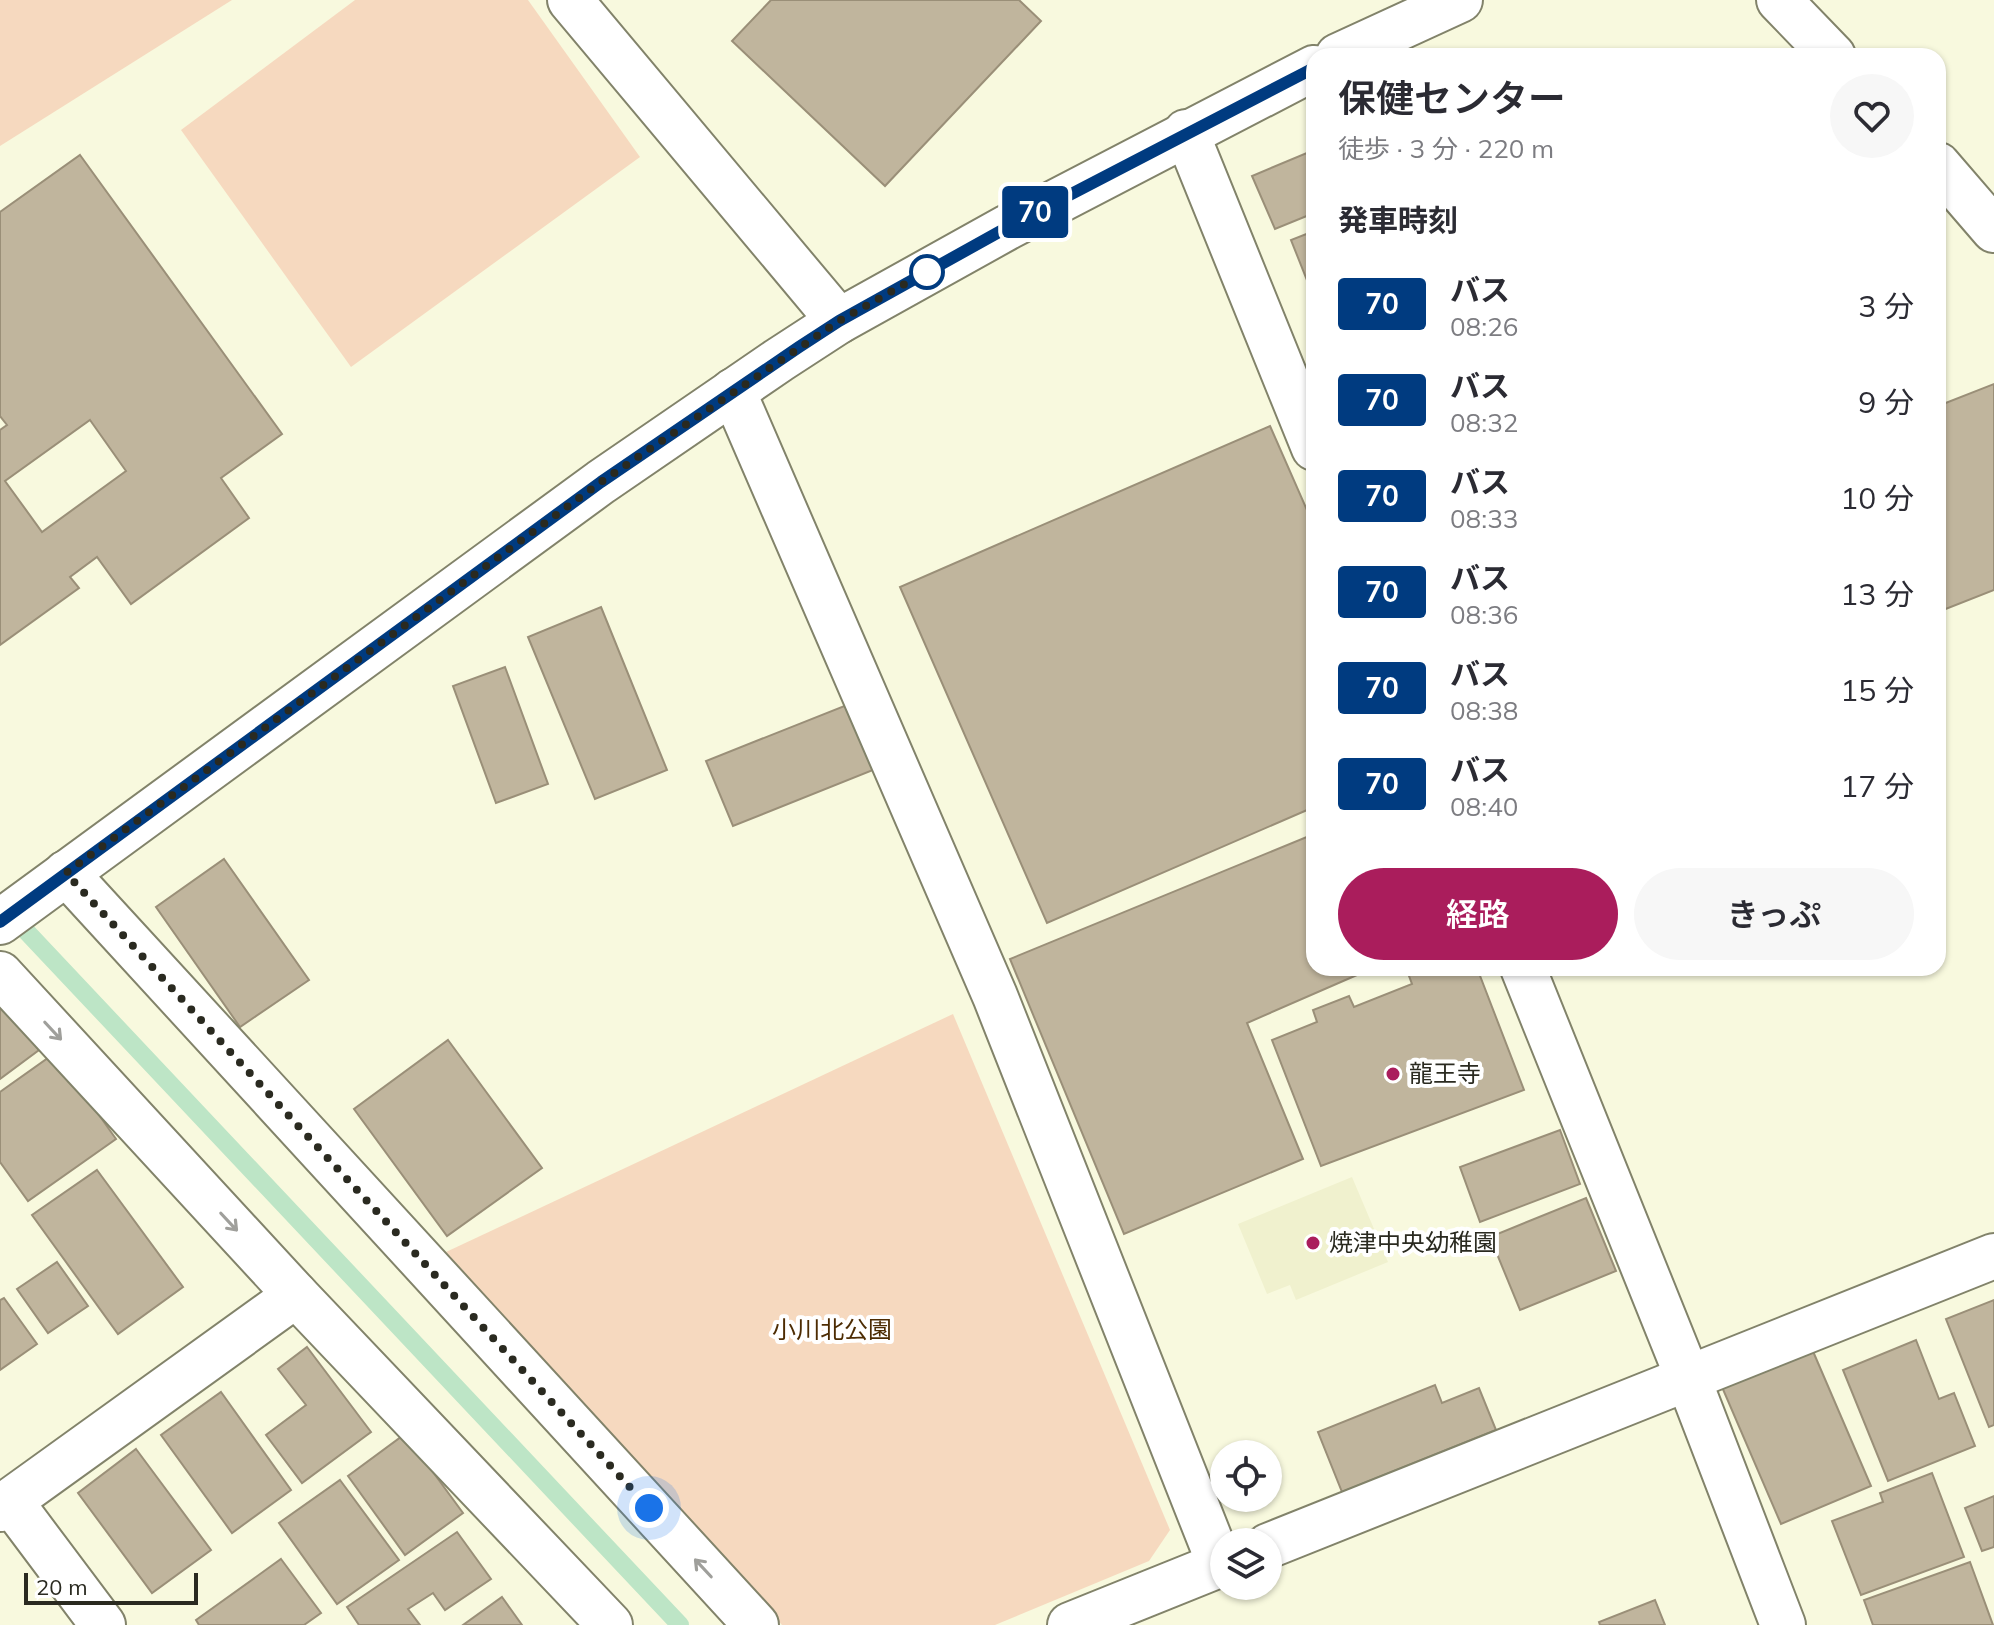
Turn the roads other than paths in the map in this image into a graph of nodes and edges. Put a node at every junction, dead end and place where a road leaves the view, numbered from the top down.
1 (570, 0) edge
2 (1460, 0) edge
3 (1779, 0) edge
4 (1355, 48) edge
5 (1825, 48) edge
6 (1306, 72) edge
7 (1186, 132) junction
8 (1946, 174) edge
9 (1994, 230) edge
10 (839, 321) junction
11 (733, 391) junction
12 (1306, 428) edge
13 (60, 878) junction
14 (0, 922) edge
15 (0, 974) edge
16 (1526, 976) edge
17 (1994, 1256) edge
18 (296, 1295) junction
19 (1688, 1378) junction
20 (5, 1505) edge
21 (1210, 1534) edge
22 (1282, 1540) edge
23 (1210, 1569) edge
24 (103, 1625) edge
25 (610, 1625) edge
26 (756, 1625) edge
27 (1070, 1625) edge
28 (1783, 1625) edge

1 - 10 street
2 - 4 street
3 - 5 street
6 - 7 street
7 - 10 street
7 - 12 street
8 - 9 street
10 - 11 street
11 - 13 street
11 - 21 street
13 - 14 street
26 -> 13 street
15 -> 18 street
16 - 19 street
17 - 19 street
18 - 20 street
18 - 25 street
19 - 22 street
19 - 28 street
20 - 24 street
23 - 27 street

